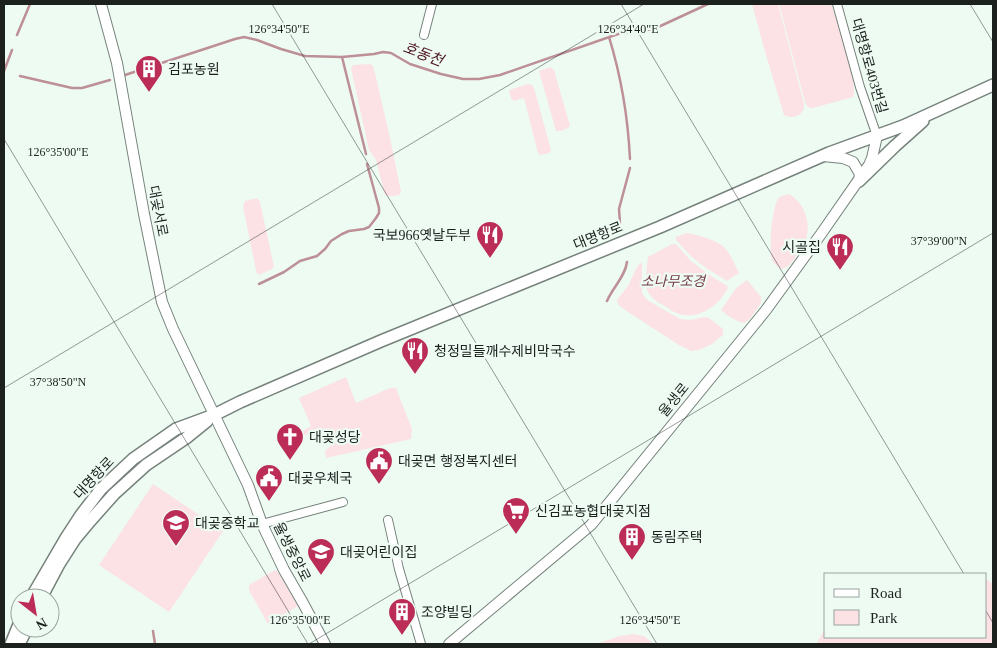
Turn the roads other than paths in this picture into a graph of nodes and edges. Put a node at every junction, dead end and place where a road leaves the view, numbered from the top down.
1 (101, 4) edge
2 (432, 4) edge
3 (838, 4) edge
4 (424, 35) dead end
5 (993, 85) edge
6 (932, 113) junction
7 (877, 136) junction
8 (823, 156) junction
9 (859, 181) junction
10 (214, 415) junction
11 (343, 502) dead end
12 (388, 520) dead end
13 (262, 524) junction
14 (36, 588) edge
15 (46, 588) edge
16 (325, 644) edge
17 (421, 644) edge
18 (449, 644) edge

1 - 10 street, 대곶서로
2 - 4 street
3 - 7 street, 대명항로403번길
5 - 6 main road, 대명항로
6 - 7 main road, 대명항로
6 - 9 main road
7 - 8 main road, 대명항로
7 - 9 street, 율생로
8 - 9 street
8 - 10 main road, 대명항로
9 - 18 street, 율생로
10 - 13 street, 율생중앙로
10 - 14 main road, 대명항로
10 - 15 main road, 대명항로
11 - 13 street
12 - 17 street
13 - 16 street, 율생중앙로

